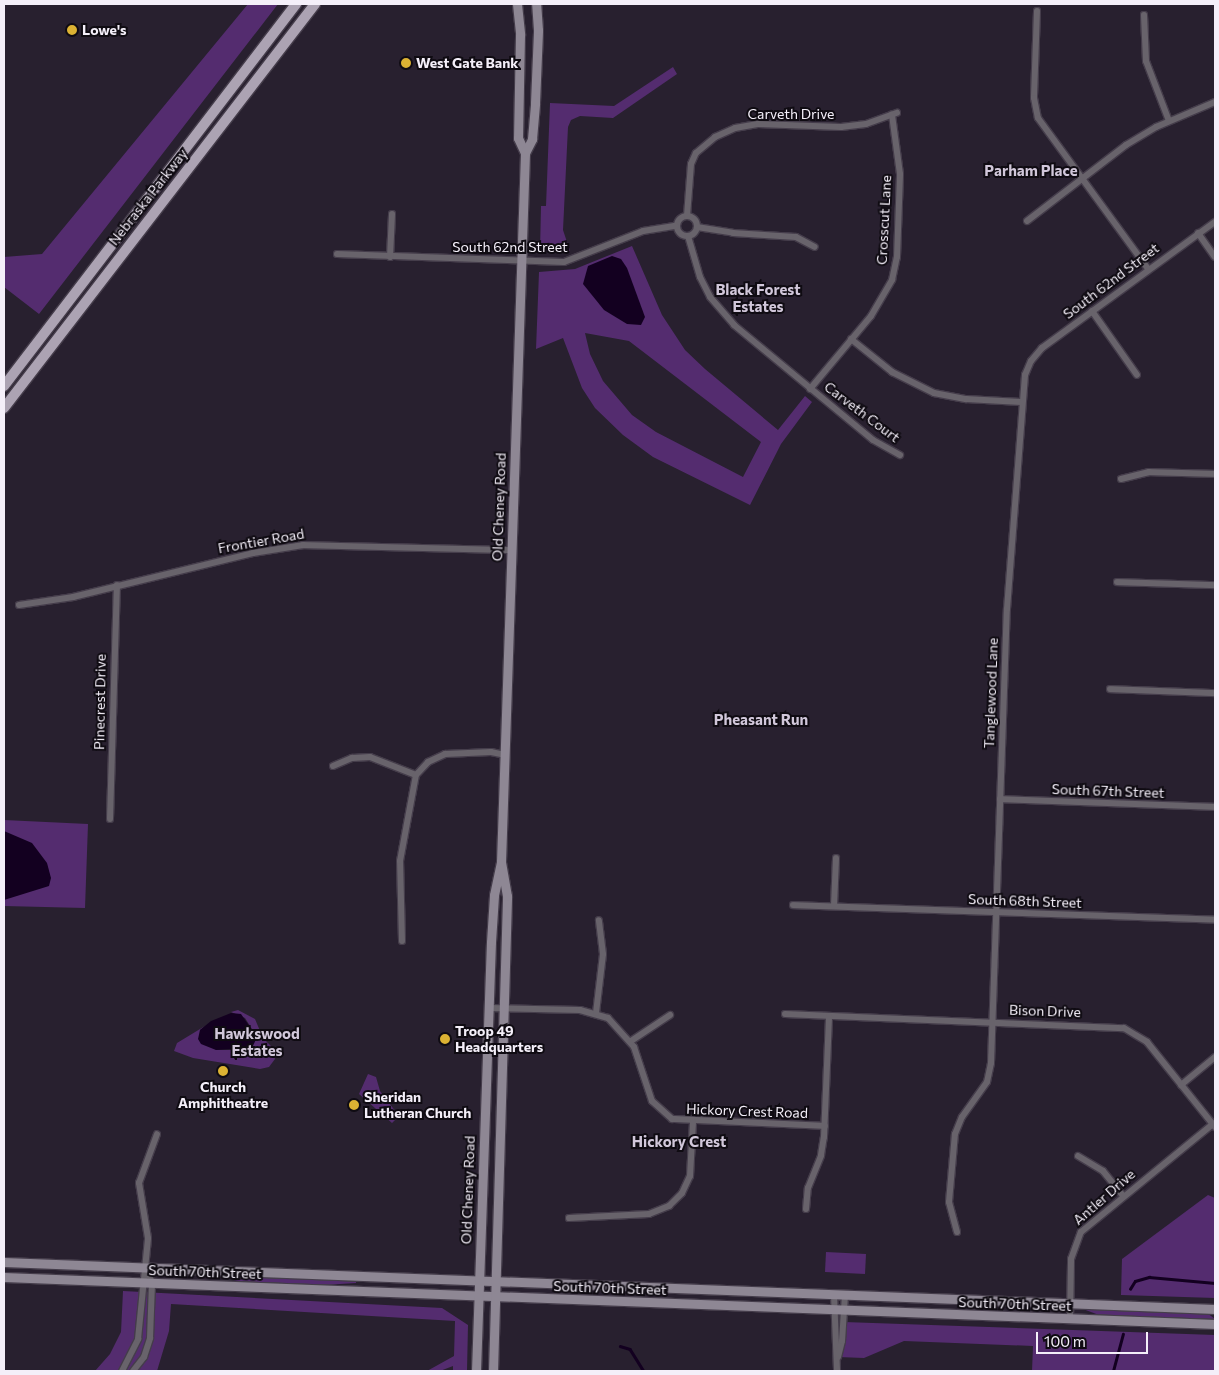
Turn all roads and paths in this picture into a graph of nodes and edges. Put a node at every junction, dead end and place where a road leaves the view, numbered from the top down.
1 (296, 4) edge
2 (315, 4) edge
3 (516, 4) edge
4 (536, 4) edge
5 (1037, 11) dead end
6 (1144, 14) dead end
7 (1215, 102) edge
8 (895, 114) joint
9 (1169, 121) junction
10 (525, 153) junction
11 (1081, 178) junction
12 (392, 214) dead end
13 (687, 216) junction
14 (1027, 221) dead end
15 (1215, 222) edge
16 (676, 226) junction
17 (697, 227) junction
18 (1198, 233) junction
19 (688, 236) junction
20 (816, 248) dead end
21 (337, 254) dead end
22 (390, 257) junction
23 (1215, 257) edge
24 (521, 261) junction
25 (1148, 269) junction
26 (1092, 311) junction
27 (851, 339) junction
28 (1028, 367) joint
29 (1137, 375) dead end
30 (4, 386) edge
31 (810, 389) junction
32 (1021, 402) junction
33 (4, 408) edge
34 (900, 455) dead end
35 (1215, 474) edge
36 (1121, 479) dead end
37 (512, 550) junction
38 (1117, 582) dead end
39 (117, 585) junction
40 (1215, 585) edge
41 (19, 605) dead end
42 (1110, 689) dead end
43 (1215, 693) edge
44 (505, 755) junction
45 (333, 766) dead end
46 (416, 775) junction
47 (1000, 799) junction
48 (1215, 807) edge
49 (110, 819) dead end
50 (836, 858) dead end
51 (502, 862) junction
52 (794, 905) dead end
53 (834, 906) junction
54 (997, 912) junction
55 (599, 920) dead end
56 (1215, 920) edge
57 (402, 941) dead end
58 (489, 1008) junction
59 (504, 1008) junction
60 (596, 1013) junction
61 (785, 1014) dead end
62 (670, 1015) dead end
63 (829, 1016) junction
64 (992, 1022) junction
65 (630, 1041) junction
66 (1215, 1057) edge
67 (1181, 1085) junction
68 (693, 1122) junction
69 (825, 1126) junction
70 (1214, 1126) edge
71 (157, 1134) dead end
72 (1078, 1156) dead end
73 (1123, 1196) junction
74 (806, 1209) dead end
75 (569, 1218) dead end
76 (957, 1232) dead end
77 (4, 1262) edge
78 (147, 1268) junction
79 (4, 1278) edge
80 (479, 1282) junction
81 (147, 1283) junction
82 (497, 1283) junction
83 (834, 1294) junction
84 (845, 1295) junction
85 (478, 1297) junction
86 (496, 1298) junction
87 (1070, 1304) junction
88 (1215, 1309) edge
89 (834, 1310) junction
90 (844, 1311) junction
91 (1070, 1320) junction
92 (1215, 1324) edge
93 (838, 1357) junction
94 (122, 1371) edge
95 (133, 1371) edge
96 (476, 1371) edge
97 (494, 1371) edge
98 (837, 1371) edge

1 - 30 main road, Nebraska Parkway
2 - 33 main road, Nebraska Parkway
3 - 10 main road, Old Cheney Road
4 - 10 main road, Old Cheney Road
5 - 11 street
6 - 9 street
7 - 9 street
8 - 13 street, Carveth Drive
8 - 27 street, Crosscut Lane
9 - 11 street
10 - 24 main road, Old Cheney Road
11 - 14 street
11 - 25 street
12 - 22 street
13 - 16 street
13 - 17 street
15 - 18 street, South 62nd Street
16 - 19 street
16 - 24 street, South 62nd Street
17 - 19 street
17 - 20 street
18 - 23 street
18 - 25 street, South 62nd Street
19 - 31 street
21 - 22 street, South 62nd Street
22 - 24 street, South 62nd Street
24 - 37 main road, Old Cheney Road
25 - 26 street, South 62nd Street
26 - 28 street, South 62nd Street
26 - 29 street
27 - 31 street, Crosscut Lane
27 - 32 street
28 - 32 street, Tanglewood Lane
31 - 34 street, Carveth Court
32 - 47 street, Tanglewood Lane
35 - 36 street
37 - 39 street, Frontier Road
37 - 44 main road, Old Cheney Road
38 - 40 street
39 - 41 street, Frontier Road
39 - 49 street, Pinecrest Drive
42 - 43 street
44 - 46 street
44 - 51 main road, Old Cheney Road
45 - 46 street
46 - 57 street
47 - 48 street, South 67th Street
47 - 54 street, Tanglewood Lane
50 - 53 street
51 - 58 main road, Old Cheney Road
51 - 59 main road, Old Cheney Road
52 - 53 street, South 68th Street
53 - 54 street, South 68th Street
54 - 56 street, South 68th Street
54 - 64 street, Tanglewood Lane
55 - 60 street
58 - 59 street, Hickory Crest Road
58 - 80 main road, Old Cheney Road
59 - 60 street, Hickory Crest Road
59 - 82 main road, Old Cheney Road
60 - 65 street, Hickory Crest Road
61 - 63 street, Bison Drive
62 - 65 street
63 - 64 street, Bison Drive
63 - 69 street
64 - 67 street, Bison Drive
64 - 76 street, Tanglewood Lane
65 - 68 street, Hickory Crest Road
66 - 67 street
67 - 70 street, Bison Drive
68 - 69 street, Hickory Crest Road
68 - 75 street
69 - 74 street
70 - 73 street, Antler Drive
71 - 78 street
72 - 73 street
73 - 87 street, Antler Drive
77 - 78 main road, South 70th Street
78 - 80 main road, South 70th Street
78 - 81 street
79 - 81 main road, South 70th Street
80 - 82 main road, South 70th Street
80 - 85 main road, Old Cheney Road
81 - 85 main road, South 70th Street
81 - 94 street
81 - 95 street
82 - 83 main road, South 70th Street
82 - 86 main road, Old Cheney Road
83 - 84 main road, South 70th Street
83 - 89 street
84 - 87 main road, South 70th Street
84 - 90 street
85 - 86 main road, South 70th Street
85 - 96 main road, Old Cheney Road
86 - 89 main road, South 70th Street
86 - 97 main road, Old Cheney Road
87 - 88 main road, South 70th Street
87 - 91 street, Antler Drive
89 - 90 main road, South 70th Street
89 - 93 street
90 - 91 main road, South 70th Street
90 - 93 street
91 - 92 main road, South 70th Street
93 - 98 street

